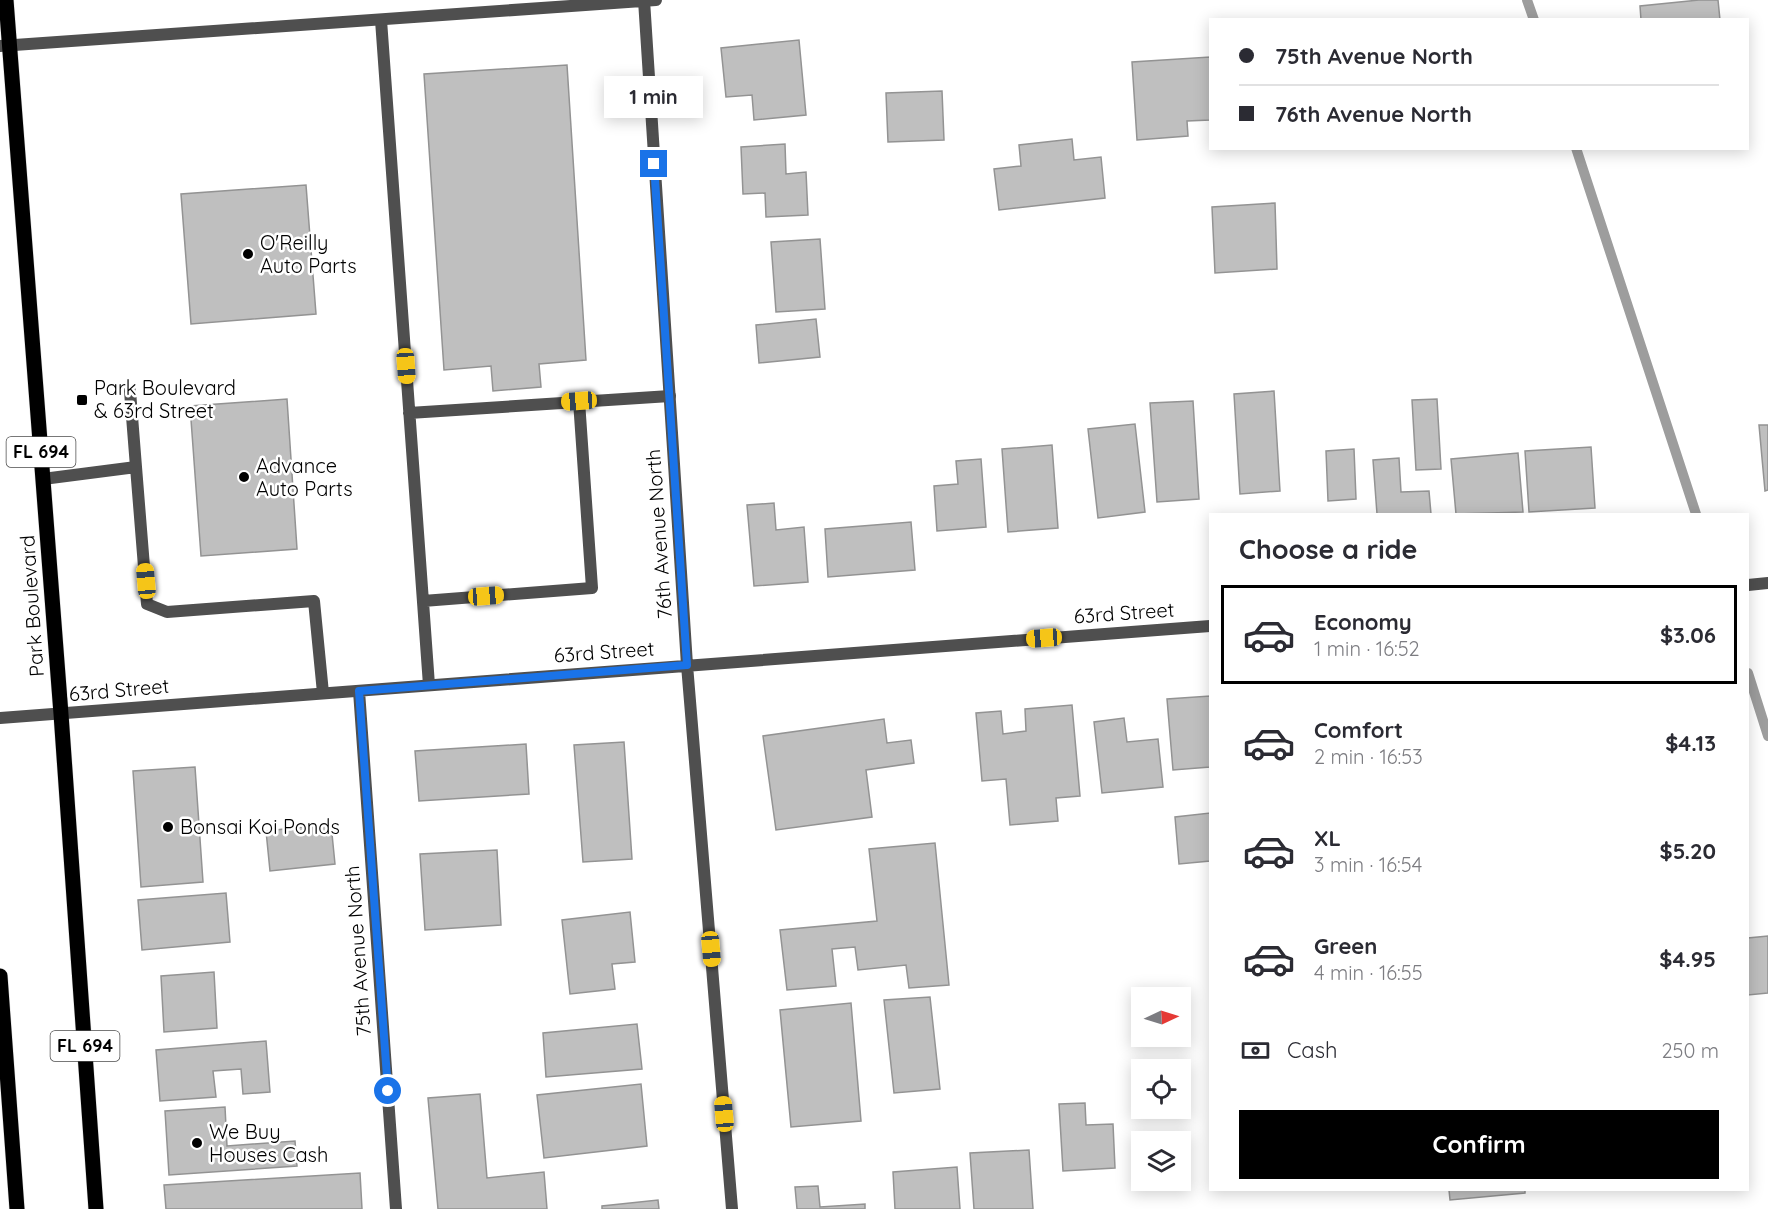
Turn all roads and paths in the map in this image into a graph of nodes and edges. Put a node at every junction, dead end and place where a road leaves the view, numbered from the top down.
1 (6, 0) edge
2 (648, 0) edge
3 (381, 20) junction
4 (5, 46) edge
5 (130, 391) dead end
6 (670, 396) junction
7 (579, 401) junction
8 (409, 413) junction
9 (136, 467) junction
10 (43, 479) junction
11 (1768, 583) edge
12 (1749, 585) edge
13 (423, 601) junction
14 (1209, 626) edge
15 (687, 665) junction
16 (429, 686) junction
17 (359, 691) junction
18 (322, 693) junction
19 (61, 714) junction
20 (0, 718) edge
21 (0, 976) edge
22 (17, 1209) edge
23 (96, 1209) edge
24 (396, 1209) edge
25 (732, 1209) edge

1 - 4 main road, Park Boulevard / FL 694
2 - 3 street
2 - 6 street, 76th Avenue North
3 - 4 street
3 - 8 street
4 - 10 main road, Park Boulevard / FL 694
5 - 9 street
6 - 7 street
6 - 15 street, 76th Avenue North
7 - 8 street
7 - 13 street
8 - 13 street
9 - 10 street
9 - 18 street
10 - 19 main road, Park Boulevard / FL 694
11 - 12 street
13 - 16 street
14 - 15 street, 63rd Street
15 - 16 street, 63rd Street
15 - 25 street, 76th Avenue North
16 - 17 street, 63rd Street
17 - 18 street, 63rd Street
17 - 24 street, 75th Avenue North
18 - 19 street, 63rd Street
19 - 20 street, 63rd Street
19 - 23 main road, Park Boulevard / FL 694
21 - 22 main road

